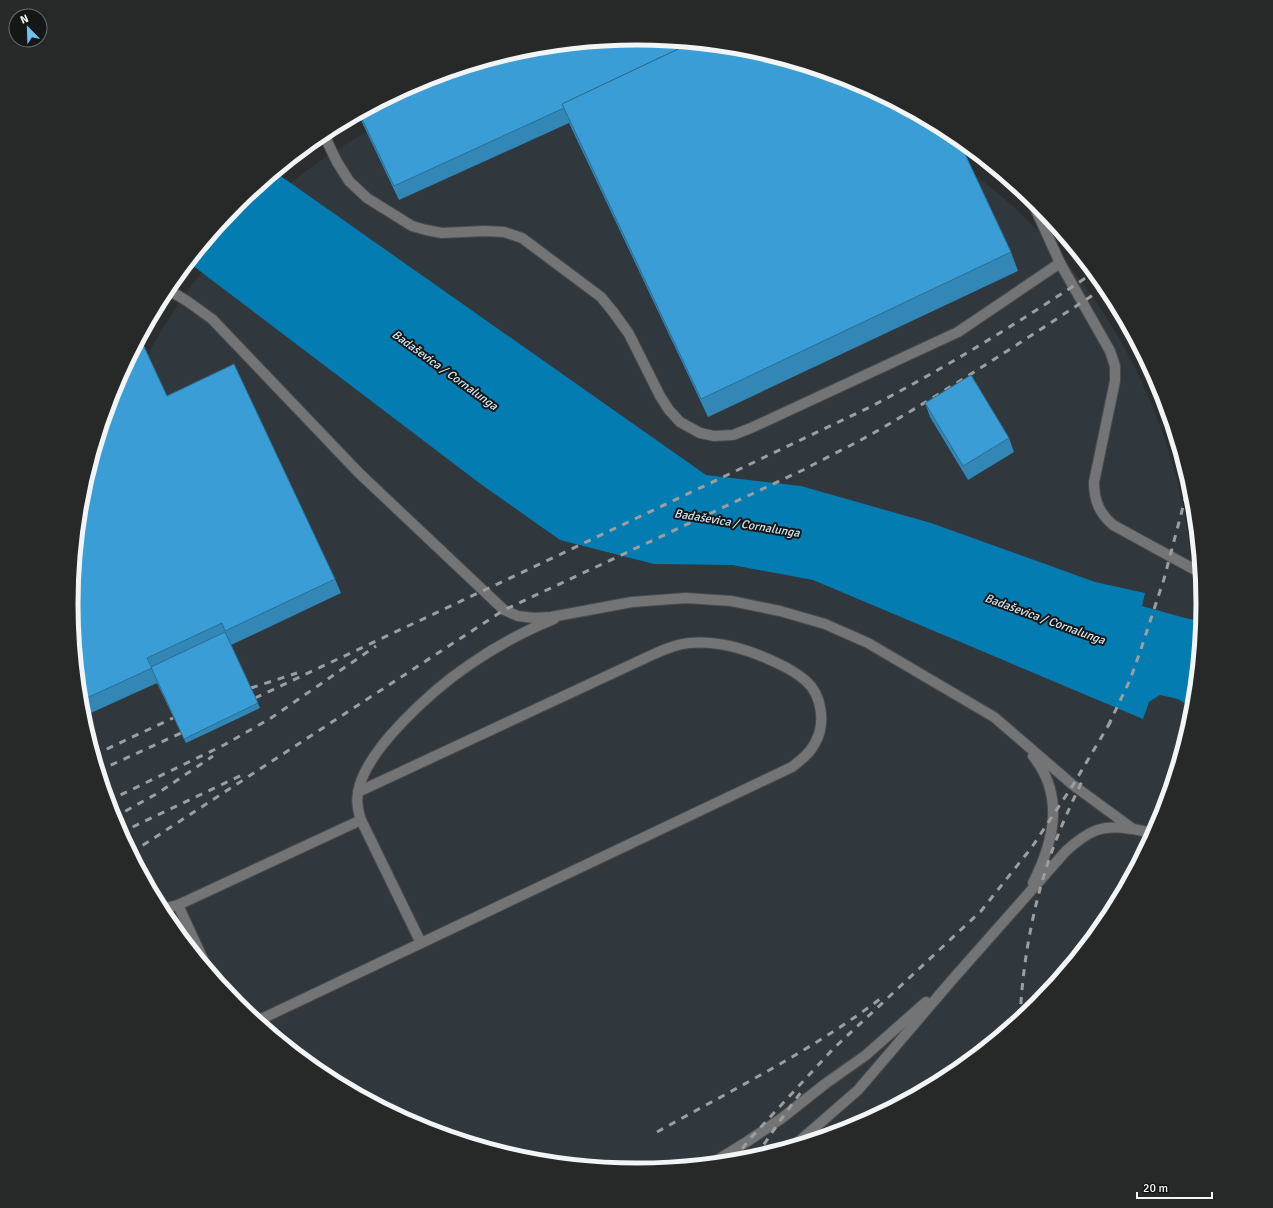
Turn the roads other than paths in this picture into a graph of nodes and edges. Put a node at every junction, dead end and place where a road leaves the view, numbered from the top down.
1 (326, 139) edge
2 (1039, 216) edge
3 (1060, 263) junction
4 (173, 292) edge
5 (1194, 569) edge
6 (567, 614) junction
7 (1019, 739) junction
8 (358, 792) junction
9 (361, 820) junction
10 (1133, 829) junction
11 (1147, 832) edge
12 (1025, 897) junction
13 (178, 905) junction
14 (167, 908) edge
15 (421, 943) junction
16 (200, 953) edge
17 (952, 980) junction
18 (262, 1019) edge
19 (804, 1137) edge
20 (725, 1155) edge

1 - 3 lane
2 - 3 lane
3 - 5 lane
4 - 6 lane
6 - 7 lane
6 - 8 lane
7 - 10 lane
7 - 12 lane
8 - 9 lane
8 - 15 lane
9 - 13 lane
9 - 15 lane
10 - 11 lane
10 - 12 lane
12 - 17 lane
13 - 14 lane
13 - 16 lane
15 - 18 lane
17 - 19 lane
17 - 20 lane

